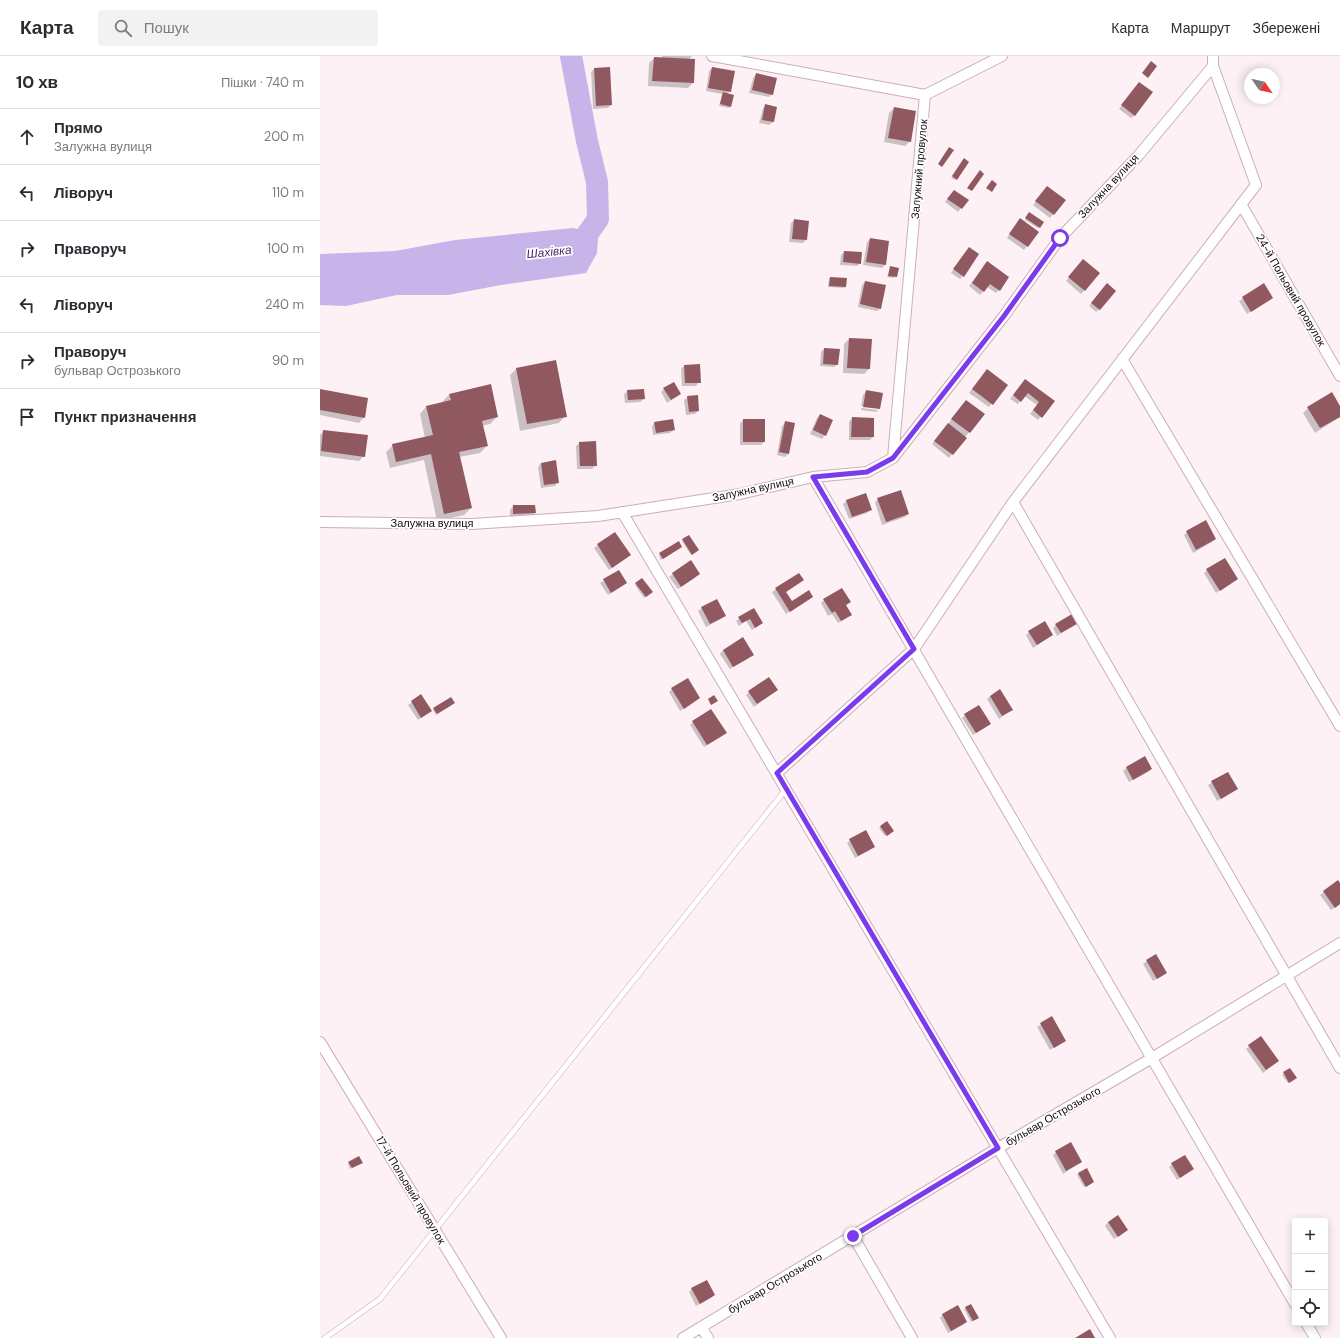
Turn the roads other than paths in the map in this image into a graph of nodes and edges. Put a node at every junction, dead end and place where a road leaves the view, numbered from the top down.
1 (712, 56) edge
2 (1002, 56) edge
3 (1213, 61) edge
4 (925, 95) junction
5 (1241, 204) junction
6 (1122, 360) junction
7 (1340, 376) edge
8 (893, 458) junction
9 (813, 477) junction
10 (1013, 502) junction
11 (622, 512) junction
12 (320, 522) edge
13 (914, 649) junction
14 (1340, 726) edge
15 (777, 773) junction
16 (786, 789) junction
17 (1340, 943) edge
18 (1286, 975) junction
19 (320, 1042) edge
20 (1152, 1058) junction
21 (1340, 1068) edge
22 (998, 1148) junction
23 (435, 1230) junction
24 (853, 1236) junction
25 (1292, 1299) edge
26 (1308, 1326) edge
27 (701, 1327) junction
28 (325, 1338) edge
29 (501, 1338) edge
30 (683, 1338) edge
31 (708, 1338) edge
32 (912, 1338) edge
33 (1110, 1338) edge
34 (1315, 1338) edge

1 - 4 street
2 - 4 street
3 - 5 street
3 - 8 street, Залужна вулиця
4 - 8 street, Залужний провулок
5 - 6 street
5 - 7 street, 24-й Польовий провулок
6 - 10 street
6 - 14 street
8 - 9 street, Залужна вулиця
9 - 11 street, Залужна вулиця
9 - 13 street
10 - 13 street
10 - 18 street
11 - 12 street, Залужна вулиця
11 - 15 street
13 - 15 street
13 - 20 street
15 - 16 street
16 - 22 street
16 - 23 lane
17 - 18 street, бульвар Острозького
18 - 20 street, бульвар Острозького
18 - 21 street
19 - 23 street, 17-й Польовий провулок
20 - 22 street, бульвар Острозького
20 - 25 street
22 - 24 street, бульвар Острозького
22 - 33 street
23 - 28 lane
23 - 29 street, 17-й Польовий провулок
24 - 27 street, бульвар Острозького
24 - 32 street
26 - 34 street
27 - 30 street, бульвар Острозького
27 - 31 street

